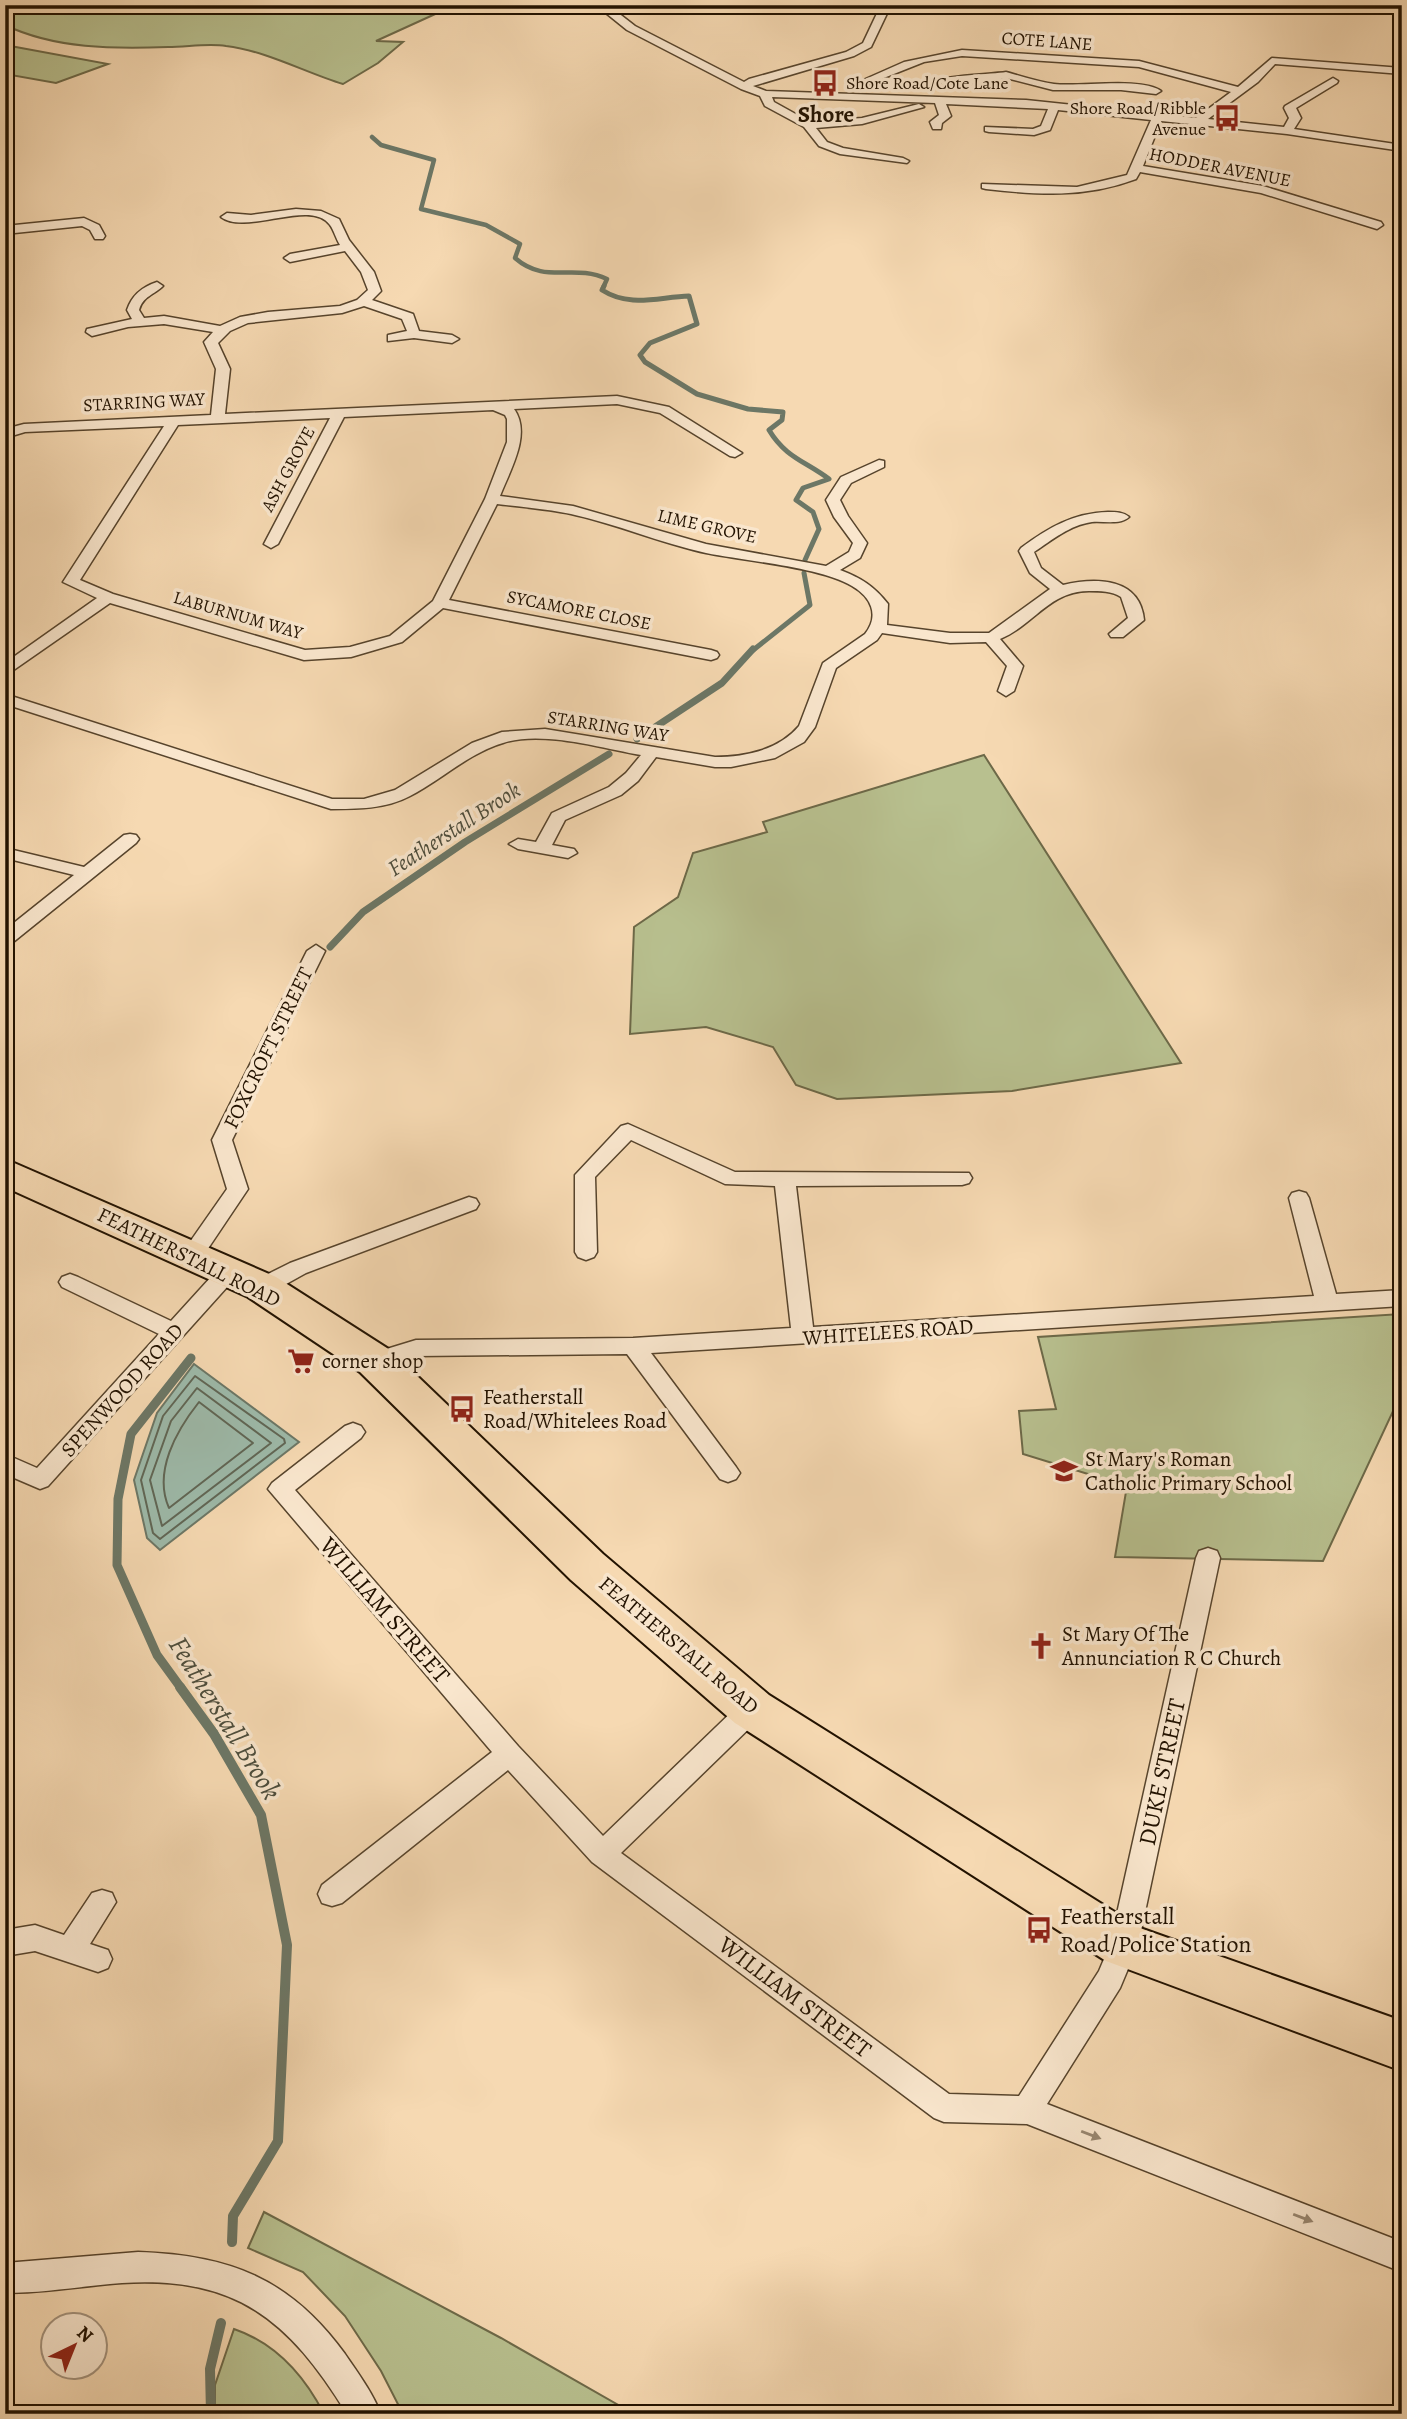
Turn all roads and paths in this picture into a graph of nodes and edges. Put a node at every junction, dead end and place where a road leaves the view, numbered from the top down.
1 (601, 5) edge
2 (886, 5) edge
3 (1402, 71) edge
4 (943, 79) dead end
5 (1334, 81) dead end
6 (857, 85) junction
7 (1040, 86) junction
8 (745, 87) junction
9 (1170, 88) dead end
10 (1237, 90) junction
11 (765, 94) junction
12 (839, 97) junction
13 (909, 100) junction
14 (935, 101) junction
15 (1026, 103) junction
16 (1054, 106) junction
17 (1157, 118) junction
18 (1197, 122) junction
19 (808, 125) junction
20 (937, 127) dead end
21 (989, 129) dead end
22 (1287, 131) junction
23 (1402, 148) edge
24 (903, 161) dead end
25 (1136, 168) junction
26 (986, 187) dead end
27 (227, 217) dead end
28 (1377, 225) dead end
29 (5, 230) edge
30 (99, 236) dead end
31 (347, 247) junction
32 (290, 258) dead end
33 (157, 286) dead end
34 (364, 302) junction
35 (140, 322) junction
36 (222, 330) junction
37 (92, 332) dead end
38 (414, 334) junction
39 (393, 338) dead end
40 (452, 339) dead end
41 (498, 407) junction
42 (340, 412) junction
43 (218, 418) junction
44 (174, 420) junction
45 (7, 432) edge
46 (735, 453) dead end
47 (842, 464) dead end
48 (879, 464) dead end
49 (861, 472) junction
50 (492, 499) junction
51 (1122, 517) dead end
52 (271, 544) dead end
53 (828, 571) junction
54 (1059, 589) junction
55 (108, 597) junction
56 (440, 603) junction
57 (878, 628) junction
58 (1117, 634) dead end
59 (990, 637) junction
60 (711, 654) dead end
61 (5, 671) edge
62 (1006, 691) dead end
63 (5, 698) edge
64 (651, 753) junction
65 (130, 839) dead end
66 (519, 844) dead end
67 (542, 848) junction
68 (5, 853) edge
69 (568, 853) dead end
70 (88, 873) junction
71 (5, 939) edge
72 (316, 951) dead end
73 (5, 1172) edge
74 (962, 1178) dead end
75 (785, 1179) junction
76 (1299, 1198) dead end
77 (468, 1204) dead end
78 (586, 1252) dead end
79 (228, 1271) junction
80 (70, 1282) dead end
81 (1402, 1298) edge
82 (1327, 1303) junction
83 (174, 1332) junction
84 (803, 1337) junction
85 (633, 1346) junction
86 (375, 1361) junction
87 (353, 1432) dead end
88 (5, 1463) edge
89 (728, 1473) dead end
90 (1208, 1558) dead end
91 (752, 1709) junction
92 (509, 1754) junction
93 (602, 1854) junction
94 (332, 1894) dead end
95 (102, 1902) dead end
96 (5, 1943) edge
97 (1124, 1945) junction
98 (71, 1948) junction
99 (98, 1959) dead end
100 (1402, 2046) edge
101 (1027, 2110) junction
102 (1402, 2257) edge
103 (5, 2278) edge
104 (365, 2414) edge

1 - 8 street
2 - 8 street
3 - 10 street
4 - 7 street
5 - 22 street
6 - 10 street, COTE LANE
6 - 12 street, COTE LANE
6 - 13 street
7 - 9 street
7 - 15 street
8 - 11 street
10 - 18 street
11 - 12 street
11 - 19 street
12 - 13 street
13 - 14 street
14 - 15 street
14 - 19 street
14 - 20 street
15 - 16 street
16 - 17 street
16 - 21 street
17 - 18 street
17 - 25 street
18 - 22 street
19 - 24 street
22 - 23 street
25 - 26 street
25 - 28 street, HODDER AVENUE
27 - 31 street
29 - 30 street
31 - 32 street
31 - 34 street
33 - 35 street
34 - 36 street
34 - 38 street
35 - 36 street
35 - 37 street
36 - 43 street
38 - 39 street
38 - 40 street
41 - 42 street, STARRING WAY
41 - 46 street, STARRING WAY
41 - 50 street, LABURNUM WAY
42 - 43 street, STARRING WAY
42 - 52 street, ASH GROVE
43 - 44 street, STARRING WAY
44 - 45 street, STARRING WAY
44 - 55 street, LABURNUM WAY
47 - 49 street
48 - 49 street
49 - 53 street
50 - 53 street, LIME GROVE
50 - 56 street, LABURNUM WAY
51 - 54 street
53 - 57 street, LIME GROVE
54 - 58 street
54 - 59 street
55 - 56 street, LABURNUM WAY
55 - 61 street
56 - 60 street, SYCAMORE CLOSE
57 - 59 street
57 - 64 street, STARRING WAY
59 - 62 street
63 - 64 street, STARRING WAY
64 - 67 street
65 - 70 street
66 - 67 street
67 - 69 street
68 - 70 street
70 - 71 street
72 - 79 street, FOXCROFT STREET
73 - 79 highway, FEATHERSTALL ROAD
74 - 75 street
75 - 78 street
75 - 84 street
76 - 82 street
77 - 79 street
79 - 83 street, SPENWOOD ROAD
79 - 86 highway, FEATHERSTALL ROAD
80 - 83 street
81 - 82 street, WHITELEES ROAD
82 - 84 street, WHITELEES ROAD
83 - 88 street, SPENWOOD ROAD
84 - 85 street, WHITELEES ROAD
85 - 86 street, WHITELEES ROAD
85 - 89 street
86 - 91 highway, FEATHERSTALL ROAD
87 - 92 street, WILLIAM STREET
90 - 97 street, DUKE STREET
91 - 93 street
91 - 97 highway, FEATHERSTALL ROAD
92 - 93 street, WILLIAM STREET
92 - 94 street
93 - 101 street, WILLIAM STREET
95 - 98 street
96 - 98 street
97 - 100 highway, FEATHERSTALL ROAD
97 - 101 street, DUKE STREET
98 - 99 street
101 -> 102 street, WILLIAM STREET
103 - 104 street

